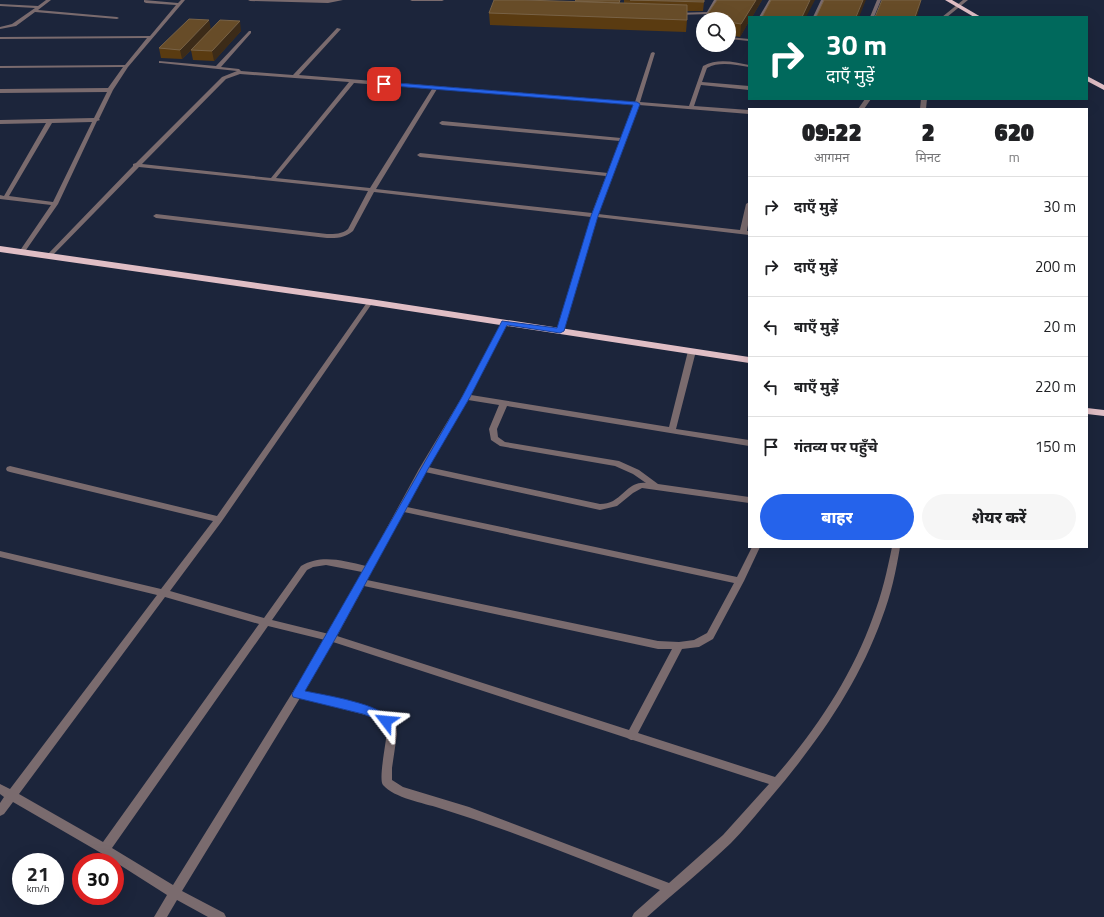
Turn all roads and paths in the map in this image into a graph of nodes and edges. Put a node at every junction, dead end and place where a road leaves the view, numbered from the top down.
1 (50, 0) edge
2 (146, 0) edge
3 (250, 0) edge
4 (341, 0) edge
5 (412, 0) edge
6 (442, 0) edge
7 (716, 0) edge
8 (771, 0) edge
9 (823, 0) edge
10 (879, 0) edge
11 (948, 0) edge
12 (966, 0) edge
13 (306, 1) edge
14 (181, 2) edge
15 (0, 5) edge
16 (958, 5) junction
17 (40, 7) junction
18 (34, 11) junction
19 (670, 14) edge
20 (762, 16) edge
21 (815, 16) edge
22 (872, 16) edge
23 (945, 16) edge
24 (976, 16) edge
25 (117, 18) dead end
26 (0, 28) edge
27 (339, 29) dead end
28 (249, 32) dead end
29 (150, 37) junction
30 (0, 38) edge
31 (736, 38) edge
32 (748, 39) edge
33 (653, 53) dead end
34 (189, 59) dead end
35 (161, 62) edge
36 (185, 65) junction
37 (126, 66) junction
38 (748, 66) edge
39 (0, 67) edge
40 (217, 68) junction
41 (249, 72) junction
42 (295, 76) junction
43 (1088, 79) edge
44 (353, 81) junction
45 (700, 83) junction
46 (435, 88) junction
47 (748, 88) edge
48 (1104, 88) edge
49 (110, 90) junction
50 (0, 91) edge
51 (637, 104) junction
52 (691, 108) junction
53 (748, 112) edge
54 (97, 120) junction
55 (50, 121) junction
56 (0, 122) edge
57 (442, 123) dead end
58 (623, 140) junction
59 (420, 155) dead end
60 (135, 165) junction
61 (610, 175) junction
62 (272, 180) junction
63 (372, 190) junction
64 (3, 197) edge
65 (55, 204) junction
66 (748, 214) edge
67 (156, 216) dead end
68 (594, 216) junction
69 (746, 233) edge
70 (0, 249) edge
71 (22, 252) junction
72 (49, 256) junction
73 (370, 302) junction
74 (505, 322) junction
75 (560, 331) junction
76 (692, 351) junction
77 (748, 360) edge
78 (466, 397) junction
79 (504, 403) junction
80 (1088, 410) edge
81 (1104, 413) edge
82 (672, 430) junction
83 (748, 443) edge
84 (10, 469) dead end
85 (424, 469) junction
86 (654, 485) junction
87 (748, 500) edge
88 (402, 509) junction
89 (219, 519) junction
90 (756, 548) edge
91 (896, 548) edge
92 (0, 554) edge
93 (367, 570) junction
94 (740, 581) junction
95 (361, 582) junction
96 (163, 593) junction
97 (265, 622) junction
98 (330, 638) junction
99 (679, 646) junction
100 (297, 694) junction
101 (631, 736) junction
102 (778, 782) junction
103 (0, 789) edge
104 (11, 796) junction
105 (0, 811) edge
106 (105, 849) junction
107 (671, 889) junction
108 (175, 893) junction
109 (160, 917) edge
110 (220, 917) edge
111 (638, 917) edge

1 - 17 street
2 - 14 street
3 - 13 street
4 - 13 street
5 - 6 street
7 - 19 street
8 - 20 street
9 - 21 street
10 - 22 street
11 - 16 highway
12 - 16 street
14 - 29 street
15 - 17 street
16 - 23 street
16 - 24 highway
17 - 18 street
18 - 25 street
18 - 26 street
27 - 42 street
28 - 40 street
29 - 30 street
29 - 37 street
31 - 32 street
33 - 51 street
34 - 36 street
35 - 36 street
36 - 40 street
37 - 39 street
37 - 49 street
38 - 45 street
40 - 41 street
41 - 42 street
41 - 60 street
42 - 44 street
43 - 48 highway
44 - 46 street
44 - 62 street
45 - 47 street
45 - 52 street
46 - 51 street
46 - 63 street
49 - 50 street
49 - 54 street
51 - 52 street
51 - 58 street
52 - 53 street
54 - 55 street
54 - 65 street
55 - 56 street
55 - 64 street
57 - 58 street
58 - 61 street
59 - 61 street
60 - 62 street
60 - 72 street
61 - 68 street
62 - 63 street
63 - 67 street
63 - 68 street
64 - 65 street
65 - 71 street
66 - 69 street
68 - 69 street
68 - 75 street
70 - 71 highway
71 - 72 highway
72 - 73 highway
73 - 74 highway
73 - 89 street
74 - 75 highway
74 - 78 street
75 - 76 highway
76 - 77 highway
76 - 82 street
78 - 79 street
78 - 85 street
79 - 82 street
79 - 86 street
80 - 81 highway
82 - 83 street
84 - 89 street
85 - 86 street
85 - 88 street
86 - 87 street
88 - 93 street
88 - 94 street
89 - 96 street
90 - 94 street
91 - 102 street
92 - 96 street
93 - 95 street
93 - 97 street
94 - 99 street
95 - 98 street
95 - 99 street
96 - 97 street
96 - 104 street
97 - 98 street
97 - 106 street
98 - 100 street
98 - 101 street
99 - 101 street
100 - 107 street
100 - 108 street
101 - 102 street
102 - 107 street
103 - 104 street
104 - 105 street
104 - 106 street
106 - 108 street
107 - 111 street
108 - 109 street
108 - 110 street

